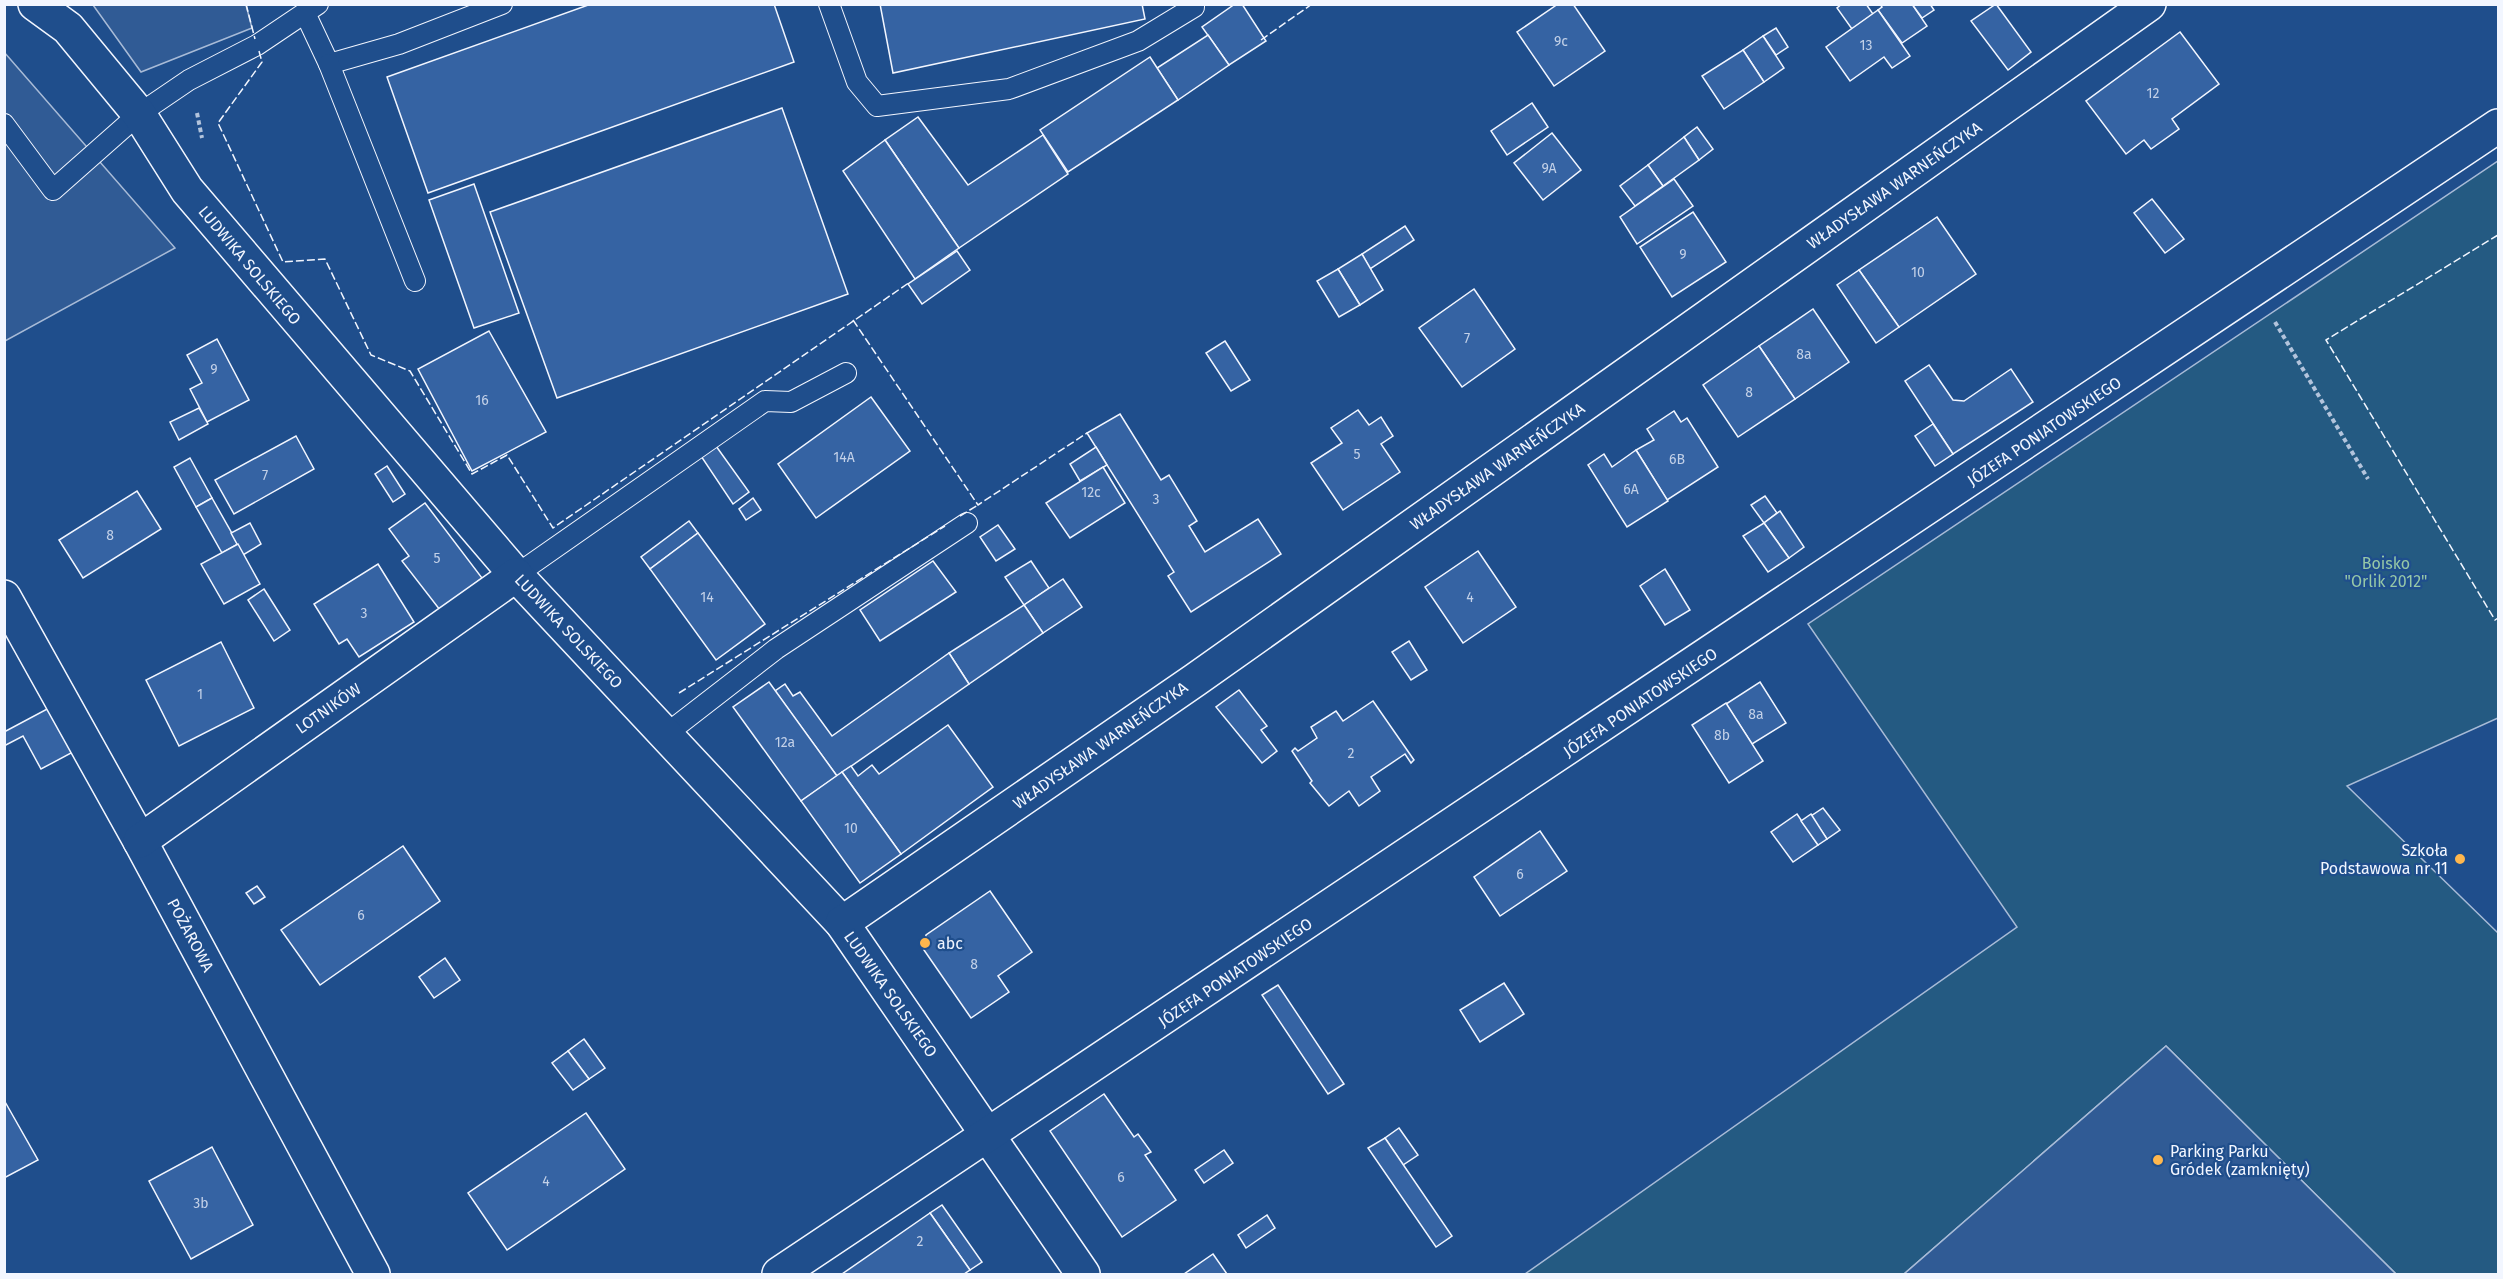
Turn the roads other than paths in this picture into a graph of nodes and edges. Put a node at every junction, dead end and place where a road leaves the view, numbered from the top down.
1 (35, 4) edge
2 (502, 4) edge
3 (829, 4) edge
4 (1194, 4) edge
5 (2150, 4) edge
6 (311, 9) edge
7 (329, 64) junction
8 (139, 114) junction
9 (4, 124) edge
10 (2499, 126) edge
11 (415, 281) dead end
12 (846, 373) dead end
13 (967, 523) dead end
14 (516, 575) junction
15 (4, 597) edge
16 (665, 735) junction
17 (140, 841) junction
18 (842, 923) junction
19 (989, 1136) junction
20 (373, 1275) edge
21 (779, 1275) edge
22 (1083, 1275) edge

1 - 8 street, LUDWIKA SOLSKIEGO
2 - 7 lane
3 - 4 lane
5 - 18 street, WŁADYSŁAWA WARNEŃCZYKA
6 - 7 lane
6 - 8 lane
7 - 11 lane
8 - 9 lane
8 - 14 street, LUDWIKA SOLSKIEGO
10 - 19 street, JÓZEFA PONIATOWSKIEGO
12 - 14 lane
13 - 16 lane
14 - 16 street, LUDWIKA SOLSKIEGO
14 - 17 street, LOTNIKÓW
15 - 17 street, POŻAROWA
16 - 18 street, LUDWIKA SOLSKIEGO
17 - 20 street, POŻAROWA
18 - 19 street, LUDWIKA SOLSKIEGO
19 - 21 street, JÓZEFA PONIATOWSKIEGO
19 - 22 street, LUDWIKA SOLSKIEGO

